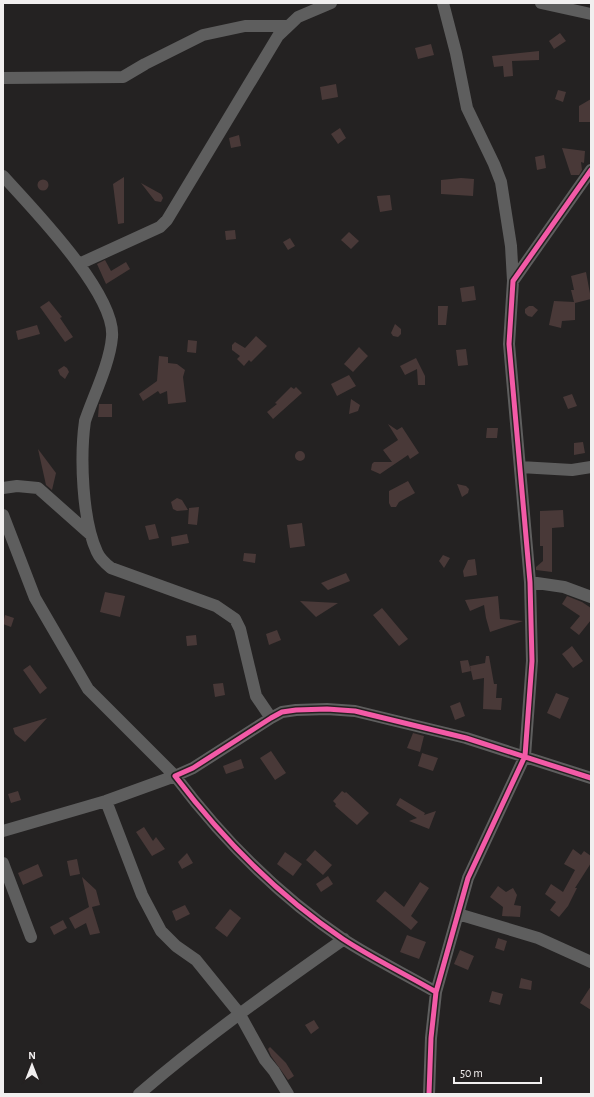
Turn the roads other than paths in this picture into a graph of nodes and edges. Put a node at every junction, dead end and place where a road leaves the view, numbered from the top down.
1 (331, 3) edge
2 (443, 3) edge
3 (542, 3) edge
4 (591, 14) edge
5 (288, 26) junction
6 (3, 78) edge
7 (591, 170) edge
8 (3, 176) edge
9 (79, 264) junction
10 (513, 281) junction
11 (520, 467) junction
12 (591, 467) edge
13 (3, 488) edge
14 (3, 515) edge
15 (91, 535) junction
16 (530, 582) junction
17 (591, 597) edge
18 (271, 718) junction
19 (525, 756) junction
20 (175, 776) junction
21 (591, 778) edge
22 (106, 801) junction
23 (3, 831) edge
24 (3, 863) edge
25 (458, 914) junction
26 (31, 937) dead end
27 (344, 939) junction
28 (591, 962) edge
29 (436, 992) junction
30 (239, 1013) junction
31 (139, 1094) edge
32 (288, 1094) edge
33 (429, 1094) edge

1 - 5 street
2 - 10 street
3 - 4 street
5 - 6 street
5 - 9 street
7 - 10 street
8 - 9 street
9 - 15 street
10 - 11 street
11 - 12 street
11 - 16 street
13 - 15 street
14 - 20 street
15 - 18 street
16 - 17 street
16 - 19 street
18 - 19 street
18 - 20 street
19 - 21 street
19 - 25 street
20 - 22 street
20 - 27 street
22 - 23 street
22 - 30 street
24 - 26 street
25 - 28 street
25 - 29 street
27 - 29 street
27 - 30 street
29 - 33 street
30 - 31 street
30 - 32 street

